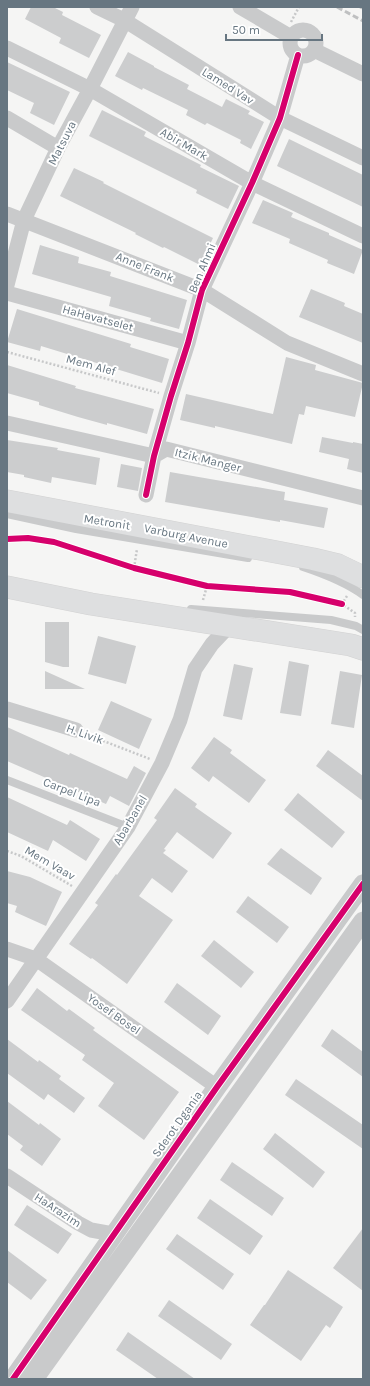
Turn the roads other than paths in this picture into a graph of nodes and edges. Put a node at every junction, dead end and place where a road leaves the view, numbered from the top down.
1 (97, 7) edge
2 (240, 7) edge
3 (128, 14) edge
4 (291, 37) junction
5 (7, 48) edge
6 (314, 50) junction
7 (298, 56) junction
8 (363, 74) edge
9 (90, 89) junction
10 (7, 118) edge
11 (280, 118) junction
12 (58, 148) junction
13 (363, 158) edge
14 (252, 183) junction
15 (7, 214) edge
16 (24, 220) junction
17 (363, 236) edge
18 (7, 285) edge
19 (202, 290) junction
20 (7, 293) edge
21 (188, 343) junction
22 (363, 374) edge
23 (7, 423) edge
24 (154, 456) junction
25 (146, 495) dead end
26 (363, 498) edge
27 (7, 501) edge
28 (7, 514) edge
29 (256, 559) dead end
30 (295, 566) dead end
31 (7, 579) edge
32 (361, 582) edge
33 (7, 587) edge
34 (60, 589) dead end
35 (185, 608) dead end
36 (229, 626) junction
37 (359, 628) edge
38 (363, 649) edge
39 (7, 709) edge
40 (76, 730) road end
41 (7, 780) edge
42 (128, 827) junction
43 (363, 884) edge
44 (363, 921) edge
45 (7, 949) edge
46 (36, 959) junction
47 (7, 1001) edge
48 (217, 1087) junction
49 (7, 1176) edge
50 (113, 1234) junction
51 (13, 1379) edge
52 (34, 1379) edge

1 - 3 street, Lamed Vav
2 - 4 street
3 - 9 street, Matsuva
3 - 11 street, Lamed Vav
4 - 6 street
4 - 7 street
5 - 9 street, Abir Mark
6 - 7 street
6 - 8 street
7 - 11 street, Ben Ahmi
9 - 12 street, Matsuva
9 - 14 street, Abir Mark
10 - 12 street
11 - 13 street, Lamed Vav
11 - 14 street, Ben Ahmi
12 - 16 street, Matsuva
14 - 17 street, Abir Mark
14 - 19 street, Ben Ahmi
15 - 16 street, Anne Frank
16 - 18 street, Matsuva
16 - 19 street, Anne Frank
19 - 21 street, Ben Ahmi
19 - 22 street, Anne Frank
20 - 21 street, HaHavatselet
21 - 24 street, Ben Ahmi
23 - 24 street, Itzik Manger
24 - 25 street, Ben Ahmi
24 - 26 street, Itzik Manger
27 - 32 main road, Varburg Avenue
28 - 29 lane, Metronit
30 - 32 lane
31 - 34 lane
33 - 36 main road
35 - 37 lane
36 - 38 main road
36 - 42 street, Abarbanel
39 - 40 street, H. Livik
41 - 42 lane, Carpel Lipa
42 - 46 street, Abarbanel
43 - 48 street, Sderot Dgania
44 - 52 street
45 - 46 street, Yosef Bosel
46 - 47 street, Abarbanel
46 - 48 street, Yosef Bosel
48 - 50 street, Sderot Dgania
49 - 50 street, HaArazim
50 - 51 street, Sderot Dgania

